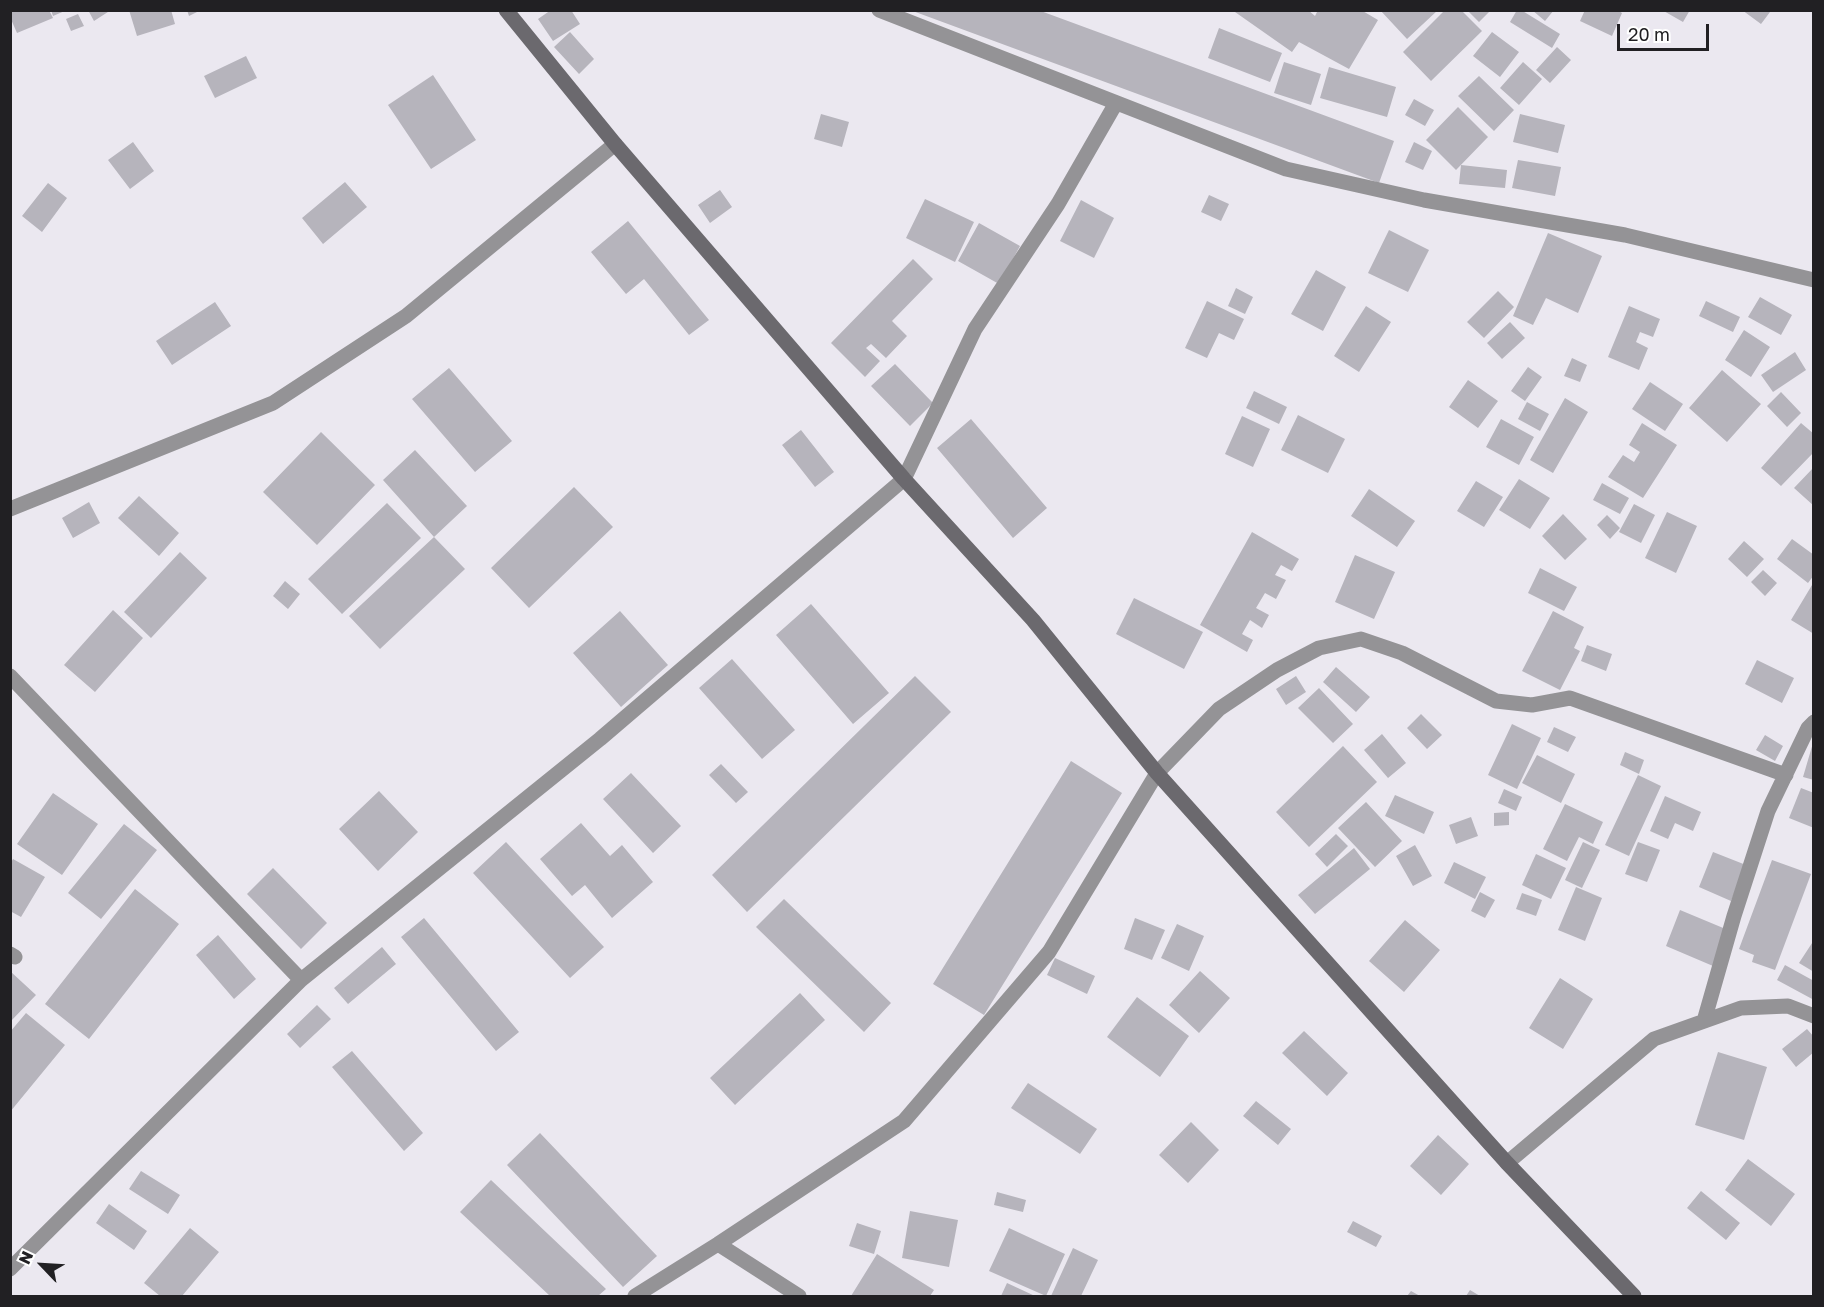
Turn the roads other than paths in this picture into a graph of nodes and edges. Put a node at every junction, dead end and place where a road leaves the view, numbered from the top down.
1 (506, 10) edge
2 (879, 10) edge
3 (1116, 103) junction
4 (615, 144) junction
5 (1814, 280) edge
6 (904, 479) junction
7 (10, 509) edge
8 (10, 676) edge
9 (1814, 722) edge
10 (1157, 773) junction
11 (1786, 775) junction
12 (301, 980) junction
13 (1814, 1016) edge
14 (1704, 1022) junction
15 (1507, 1163) junction
16 (718, 1244) junction
17 (10, 1269) edge
18 (635, 1296) edge
19 (799, 1296) edge
20 (1634, 1296) edge

1 - 4 main road
2 - 3 street
3 - 5 street
3 - 6 street
4 - 6 main road
4 - 7 street
6 - 10 main road
6 - 12 street
8 - 12 street
9 - 11 street
10 - 11 street
10 - 15 main road
10 - 16 street
11 - 14 street
12 - 17 street
13 - 14 street
14 - 15 street
15 - 20 main road
16 - 18 street
16 - 19 street

